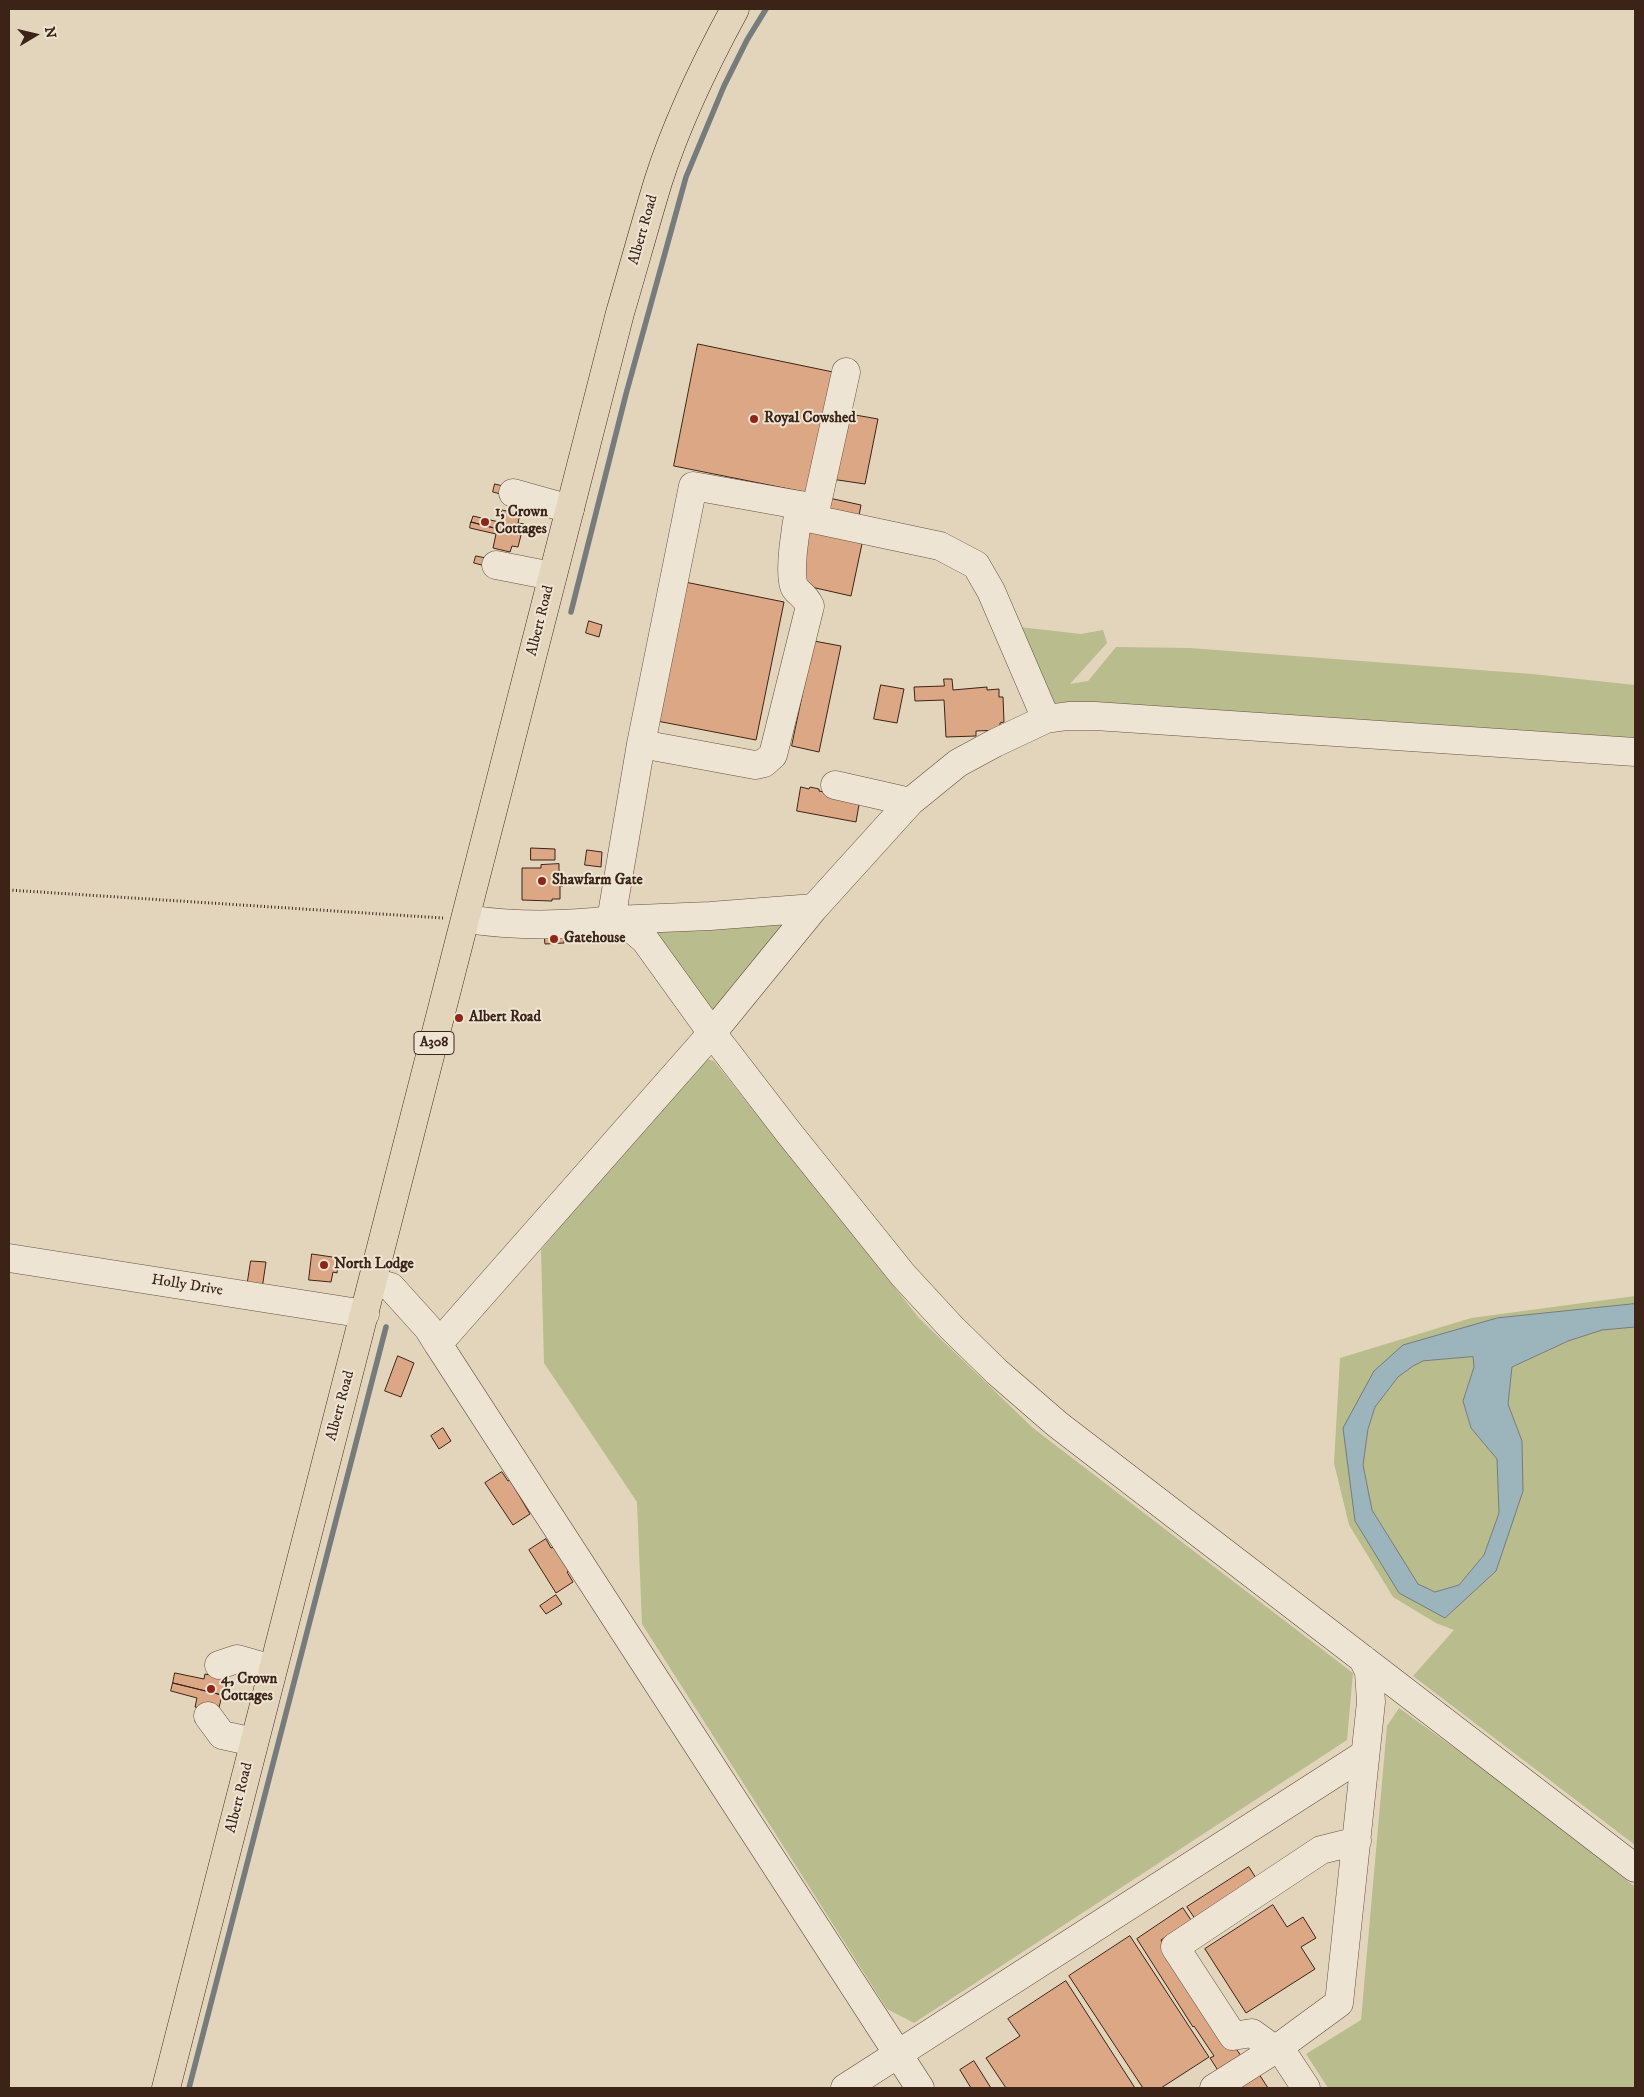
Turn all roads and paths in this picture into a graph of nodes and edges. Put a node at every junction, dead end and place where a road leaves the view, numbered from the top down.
1 (736, 9) edge
2 (846, 372) dead end
3 (513, 493) dead end
4 (808, 506) junction
5 (570, 509) junction
6 (496, 565) dead end
7 (552, 576) junction
8 (1046, 719) junction
9 (641, 744) junction
10 (1635, 752) edge
11 (835, 785) dead end
12 (910, 802) junction
13 (9, 890) edge
14 (814, 908) junction
15 (466, 919) junction
16 (611, 920) junction
17 (712, 1033) junction
18 (9, 1258) edge
19 (373, 1282) junction
20 (365, 1314) junction
21 (438, 1344) junction
22 (1363, 1659) junction
23 (219, 1665) dead end
24 (272, 1669) junction
25 (208, 1716) dead end
26 (254, 1742) junction
27 (1365, 1754) junction
28 (1357, 1842) junction
29 (1635, 1868) edge
30 (1277, 2048) junction
31 (898, 2055) junction
32 (166, 2088) edge
33 (845, 2088) edge
34 (920, 2088) edge
35 (1214, 2088) edge
36 (1306, 2088) edge

1 - 5 main road, Albert Road / A308
2 - 4 lane
3 - 5 lane
4 - 8 lane
4 - 9 lane
4 - 9 lane
5 - 7 main road, Albert Road / A308
6 - 7 lane
7 - 15 main road, Albert Road / A308
8 - 10 lane
8 - 12 lane
9 - 16 lane
11 - 12 lane
12 - 14 lane
13 - 15 path
14 - 16 lane
14 - 17 lane
15 - 16 lane
15 - 19 main road, Albert Road / A308
16 - 17 lane
17 - 21 lane
17 - 22 lane
18 - 20 lane, Holly Drive
19 - 20 main road, Albert Road / A308
19 - 21 lane
20 - 24 main road, Albert Road / A308
21 - 31 lane
22 - 27 lane
22 - 29 lane
23 - 24 lane
24 - 26 main road, Albert Road / A308
25 - 26 lane
26 - 32 main road, Albert Road / A308
27 - 28 lane
27 - 31 lane
28 - 30 lane
28 - 30 lane
30 - 35 lane
30 - 36 lane
31 - 33 lane
31 - 34 lane

